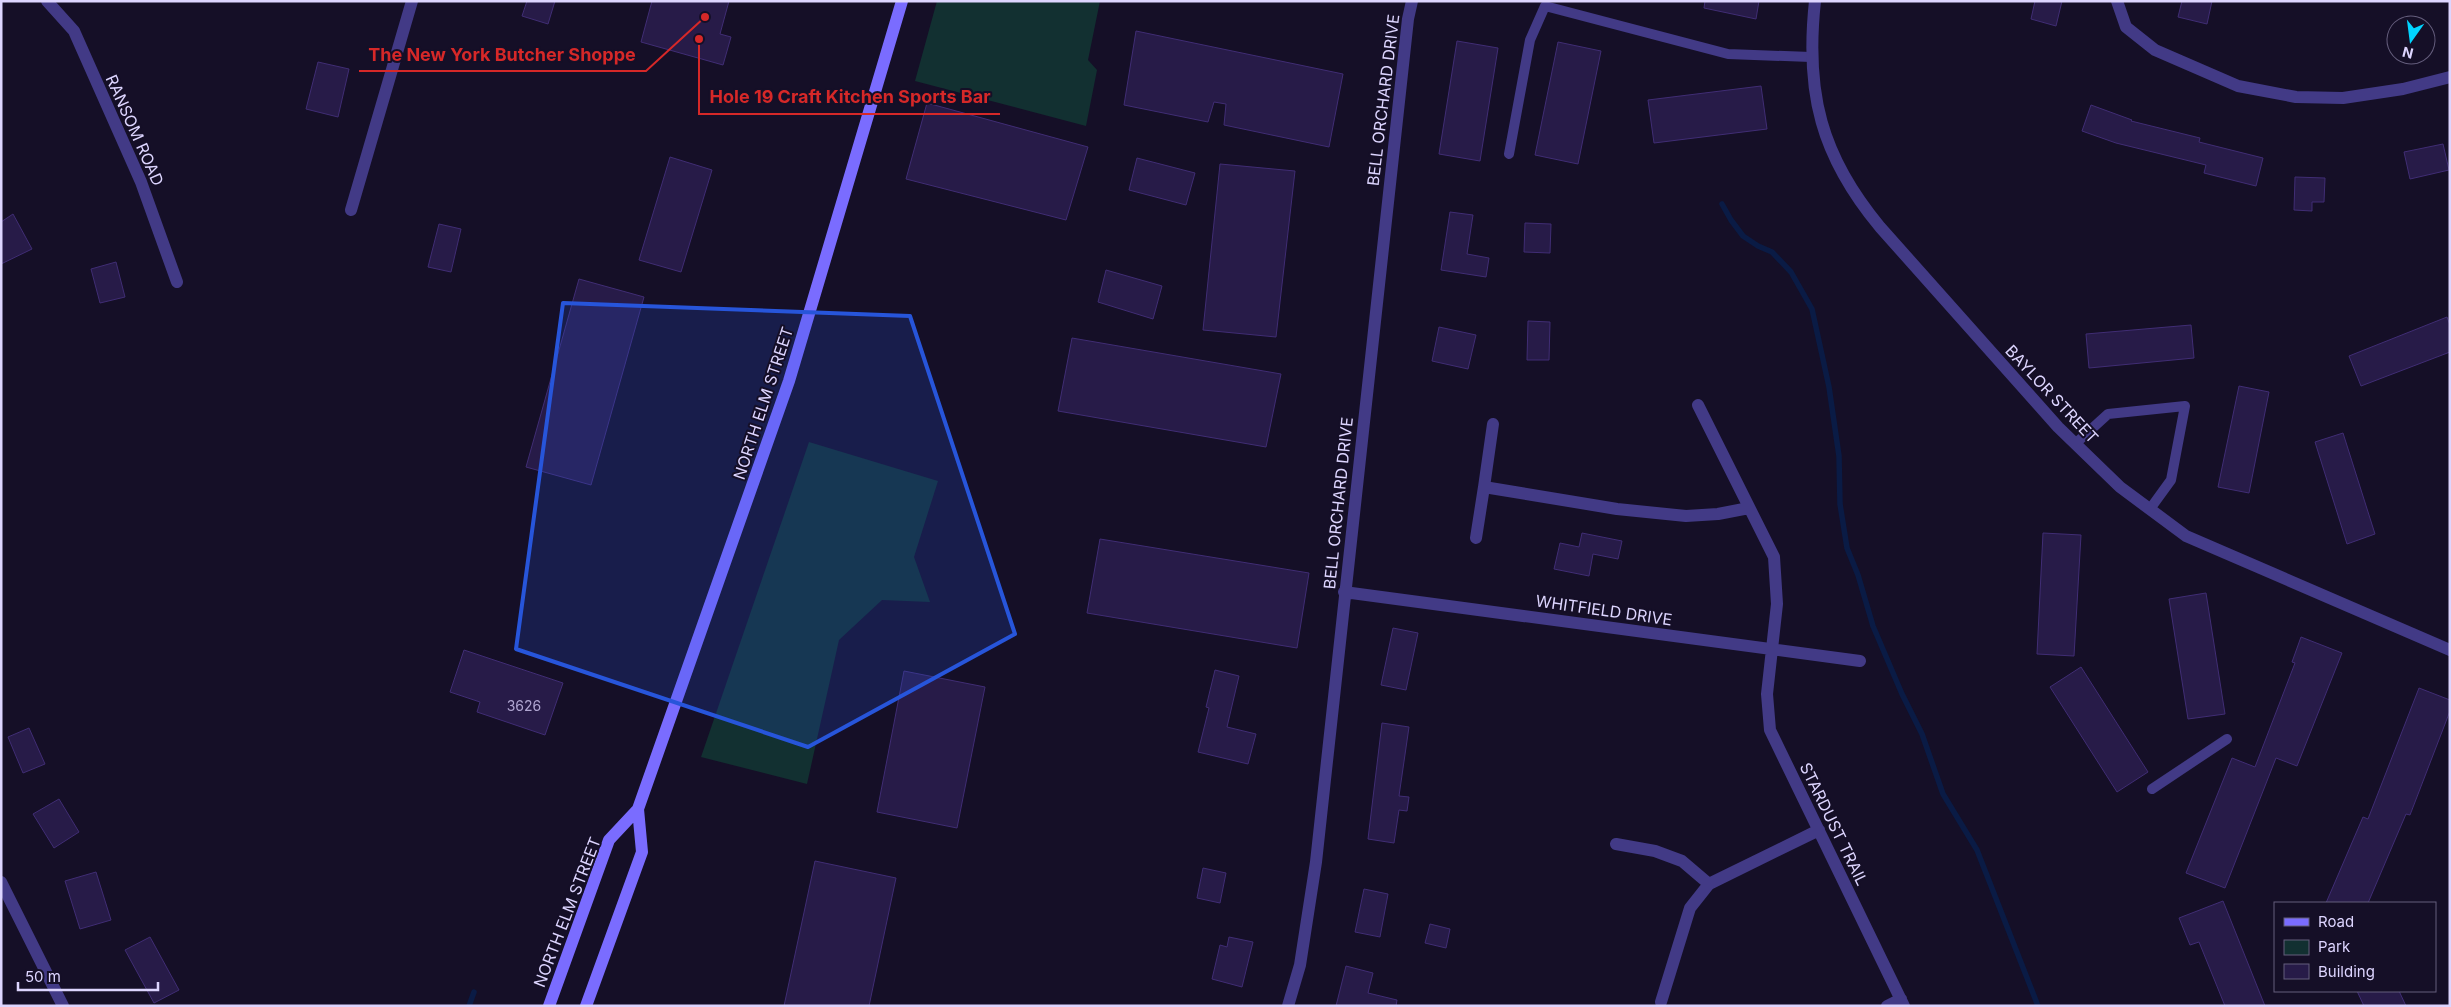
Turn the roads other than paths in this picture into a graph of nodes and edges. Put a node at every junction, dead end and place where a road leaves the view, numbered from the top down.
1 (47, 1) edge
2 (412, 1) edge
3 (902, 1) edge
4 (1412, 1) edge
5 (1815, 1) edge
6 (2116, 1) edge
7 (1546, 4) edge
8 (1811, 57) junction
9 (2450, 77) edge
10 (1509, 154) dead end
11 (351, 210) dead end
12 (178, 282) dead end
13 (1698, 405) dead end
14 (1493, 424) dead end
15 (2075, 444) junction
16 (1484, 487) junction
17 (1749, 508) junction
18 (2150, 509) junction
19 (1476, 538) dead end
20 (1344, 592) junction
21 (1773, 649) junction
22 (2450, 650) edge
23 (1860, 660) dead end
24 (2227, 739) dead end
25 (2152, 789) dead end
26 (638, 809) junction
27 (1819, 830) junction
28 (1616, 844) dead end
29 (1, 882) edge
30 (1709, 884) junction
31 (1660, 1002) dead end
32 (1903, 1002) edge
33 (63, 1006) edge
34 (548, 1006) edge
35 (586, 1006) edge
36 (1288, 1006) edge
37 (1887, 1006) edge

1 - 12 street, RANSOM ROAD
2 - 11 street
3 - 26 main road, NORTH ELM STREET
4 - 20 street, BELL ORCHARD DRIVE
5 - 8 street, BAYLOR STREET
6 - 9 street
7 - 8 lane
7 - 10 lane
8 - 15 street, BAYLOR STREET
13 - 17 street, STARDUST TRAIL
14 - 16 street
15 - 18 street, BAYLOR STREET
15 - 18 lane
16 - 17 street
16 - 19 street
17 - 21 street, STARDUST TRAIL
18 - 22 street, BAYLOR STREET
20 - 21 street, WHITFIELD DRIVE
20 - 36 street, BELL ORCHARD DRIVE
21 - 23 street, WHITFIELD DRIVE
21 - 27 street, STARDUST TRAIL
24 - 25 lane
26 - 34 main road, NORTH ELM STREET
26 - 35 main road, NORTH ELM STREET
27 - 30 street
27 - 32 street, STARDUST TRAIL
28 - 30 street
29 - 33 street
30 - 31 street
32 - 37 street

